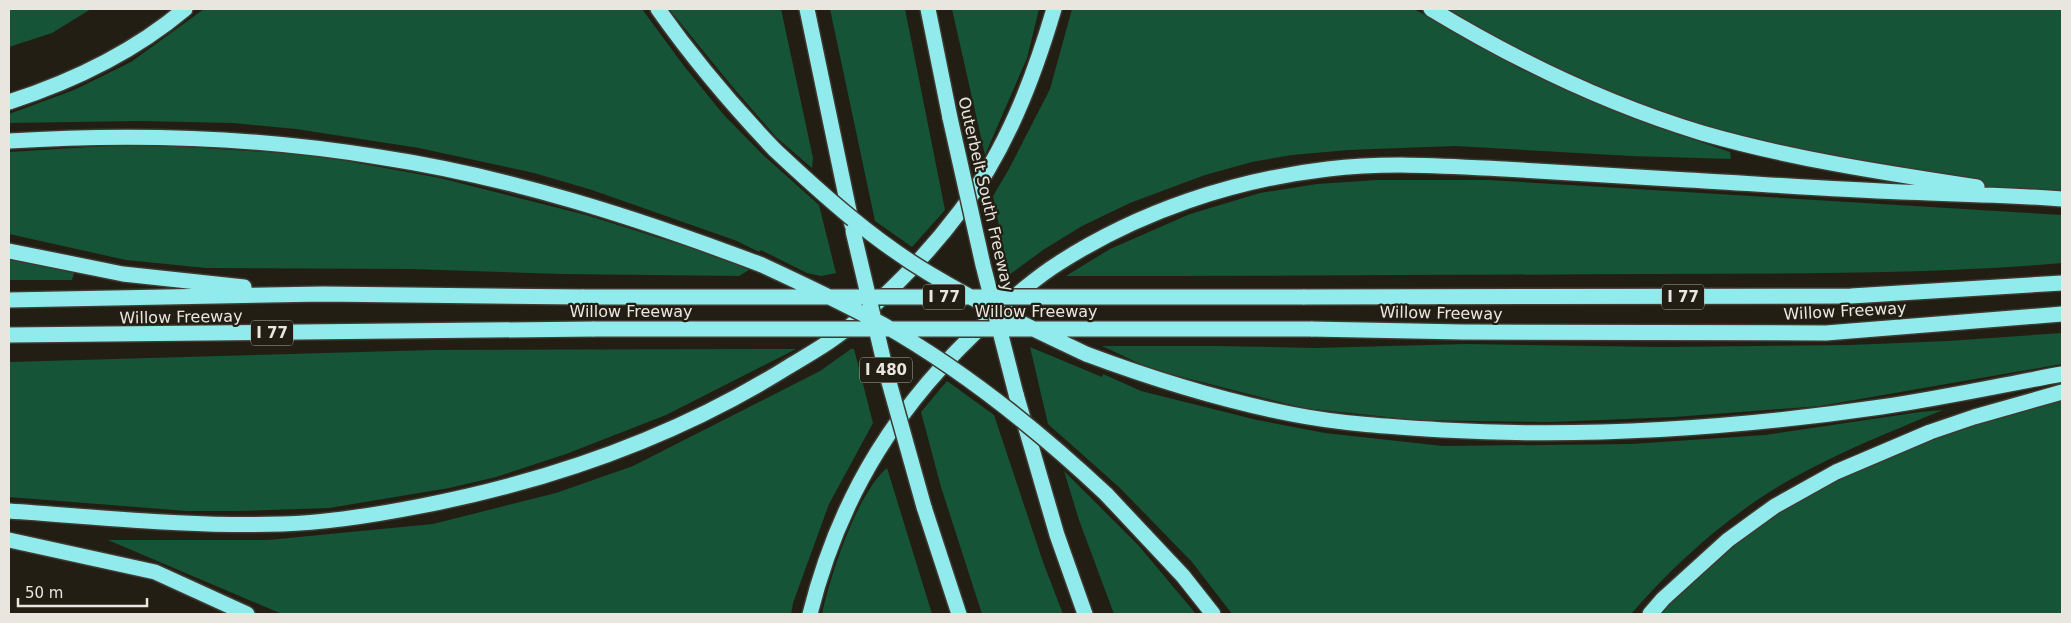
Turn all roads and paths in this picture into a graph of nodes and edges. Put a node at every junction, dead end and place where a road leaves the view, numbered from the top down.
1 (185, 9) edge
2 (658, 9) edge
3 (807, 9) edge
4 (928, 9) edge
5 (1054, 9) edge
6 (1431, 9) edge
7 (9, 102) edge
8 (9, 141) edge
9 (2056, 198) edge
10 (9, 251) edge
11 (2062, 283) edge
12 (322, 294) junction
13 (9, 300) edge
14 (2062, 314) edge
15 (9, 337) edge
16 (2062, 374) edge
17 (2062, 392) edge
18 (9, 511) edge
19 (9, 540) edge
20 (247, 614) edge
21 (810, 614) edge
22 (959, 614) edge
23 (1085, 614) edge
24 (1213, 614) edge
25 (1650, 614) edge

1 - 7 highway
2 - 16 highway, bridge
3 - 22 highway, I 480, bridge
4 - 23 highway, Outerbelt South Freeway, bridge
5 - 18 highway
6 - 9 highway
8 - 24 highway, bridge
9 - 21 highway
10 - 12 highway
11 - 12 highway, Willow Freeway / I 77, bridge
12 - 13 highway, Willow Freeway / I 77
14 - 15 highway, Willow Freeway / I 77, bridge
17 - 25 highway
19 - 20 highway

